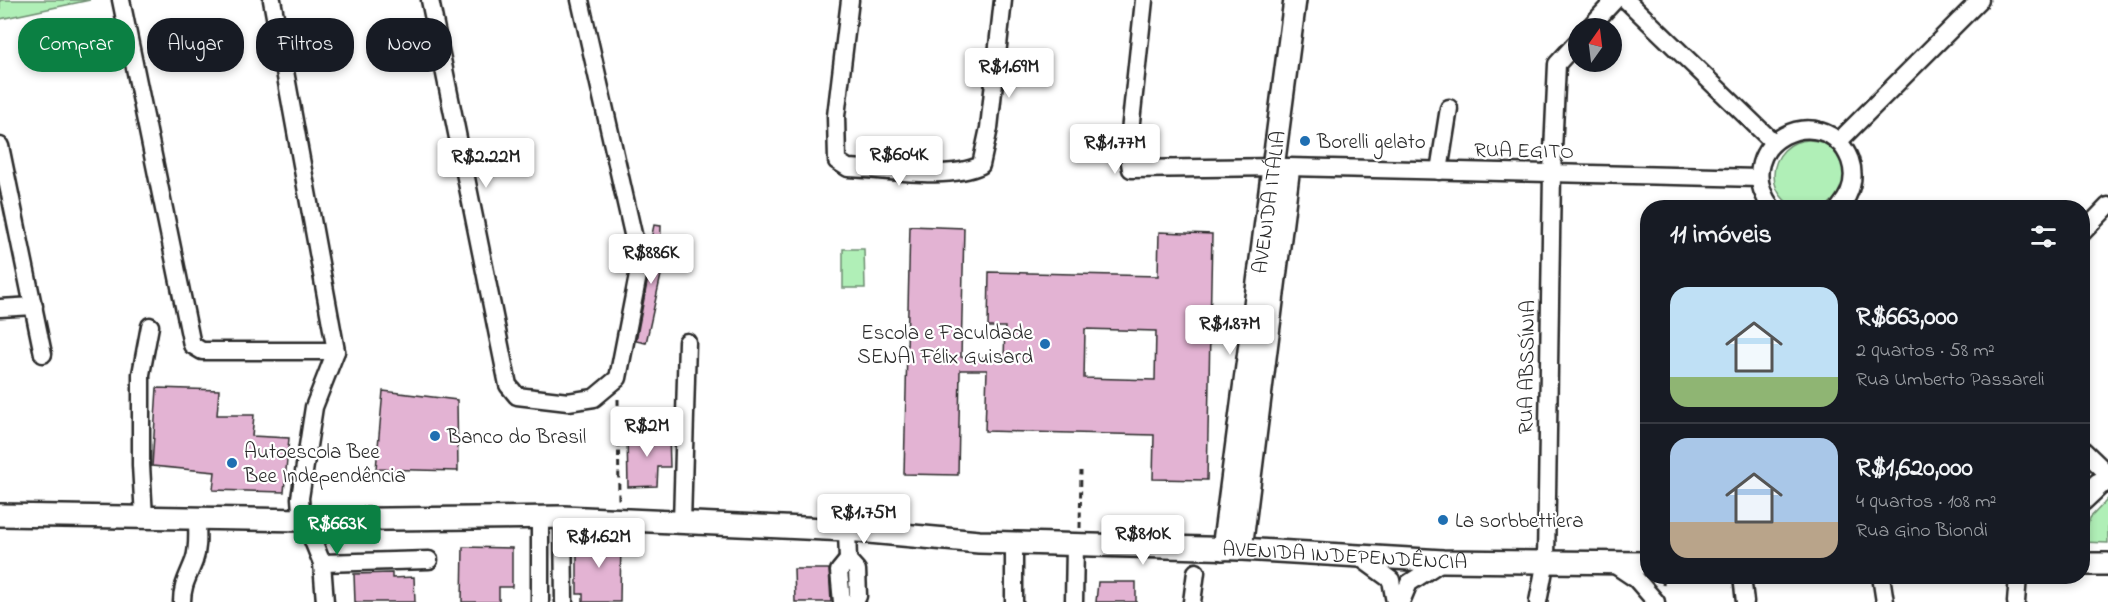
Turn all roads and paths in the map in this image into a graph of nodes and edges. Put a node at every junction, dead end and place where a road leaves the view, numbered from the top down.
1 (122, 0) edge
2 (272, 0) edge
3 (430, 0) edge
4 (580, 0) edge
5 (850, 0) edge
6 (1003, 0) edge
7 (1144, 0) edge
8 (1295, 0) edge
9 (1309, 0) edge
10 (1615, 0) edge
11 (1626, 0) edge
12 (1980, 0) edge
13 (1598, 18) edge
14 (1568, 51) edge
15 (1449, 108) dead end
16 (1773, 142) junction
17 (1838, 142) junction
18 (0, 146) edge
19 (1281, 167) junction
20 (1439, 171) junction
21 (1552, 173) junction
22 (1759, 178) junction
23 (1767, 200) edge
24 (1846, 200) edge
25 (2108, 206) edge
26 (2090, 225) edge
27 (34, 306) junction
28 (0, 308) edge
29 (150, 326) dead end
30 (687, 342) dead end
31 (336, 351) junction
32 (43, 354) dead end
33 (618, 378) junction
34 (2090, 457) edge
35 (1081, 471) dead end
36 (2108, 474) edge
37 (2108, 480) edge
38 (2090, 492) edge
39 (0, 515) edge
40 (144, 517) junction
41 (540, 517) junction
42 (564, 517) junction
43 (197, 518) junction
44 (304, 520) junction
45 (619, 521) junction
46 (682, 523) junction
47 (847, 530) junction
48 (1014, 543) junction
49 (1077, 545) junction
50 (1232, 549) junction
51 (1358, 556) junction
52 (848, 560) junction
53 (1546, 560) junction
54 (429, 561) dead end
55 (1443, 561) junction
56 (322, 563) junction
57 (1612, 563) junction
58 (1640, 563) edge
59 (2090, 564) edge
60 (2108, 564) edge
61 (1197, 572) dead end
62 (1743, 584) edge
63 (1882, 584) edge
64 (2018, 584) edge
65 (182, 602) edge
66 (325, 602) edge
67 (540, 602) edge
68 (564, 602) edge
69 (842, 602) edge
70 (855, 602) edge
71 (1014, 602) edge
72 (1074, 602) edge
73 (1192, 602) edge
74 (1395, 602) edge
75 (1401, 602) edge
76 (1538, 602) edge
77 (1656, 602) edge
78 (1744, 602) edge
79 (1885, 602) edge
80 (2016, 602) edge

1 - 31 street
2 - 31 street
3 - 33 street
4 - 33 street
5 - 6 street
7 - 19 street, RUA EGITO
8 - 19 main road, AVENIDA ITÁLIA
9 - 19 main road, AVENIDA ITÁLIA
10 - 13 street
11 - 16 street
12 - 17 street
14 - 21 street, RUA ABSSÍNIA
15 - 20 street
16 - 17 street
16 - 22 street
17 - 24 street
18 - 27 street
19 - 20 street, RUA EGITO
19 - 50 main road, AVENIDA ITÁLIA
20 - 21 street, RUA EGITO
21 - 22 street, RUA EGITO
21 - 53 street, RUA ABSSÍNIA
22 - 23 street
25 - 26 street
27 - 28 street
27 - 32 street
29 - 40 street
30 - 46 street
31 - 44 street
33 - 45 path
34 - 36 street
35 - 49 path
37 - 38 main road
39 - 40 main road, AVENIDA INDEPENDÊNCIA
40 - 43 main road, AVENIDA INDEPENDÊNCIA
41 - 42 main road, AVENIDA INDEPENDÊNCIA
41 - 44 main road, AVENIDA INDEPENDÊNCIA
41 - 67 street
42 - 45 main road, AVENIDA INDEPENDÊNCIA
42 - 68 street
43 - 44 main road, AVENIDA INDEPENDÊNCIA
43 - 65 street
44 - 56 street
45 - 46 main road, AVENIDA INDEPENDÊNCIA
46 - 47 main road, AVENIDA INDEPENDÊNCIA
47 - 48 main road, AVENIDA INDEPENDÊNCIA
47 - 52 street
48 - 49 main road, AVENIDA INDEPENDÊNCIA
48 - 71 street
49 - 50 main road, AVENIDA INDEPENDÊNCIA
49 - 72 street
50 - 51 main road, AVENIDA INDEPENDÊNCIA
51 - 55 main road, AVENIDA INDEPENDÊNCIA
51 - 74 street
52 - 69 street
52 - 70 street
53 - 55 main road, AVENIDA INDEPENDÊNCIA
53 - 57 main road, AVENIDA INDEPENDÊNCIA
53 - 76 street, RUA ABSSÍNIA
54 - 56 street
55 - 75 street
56 - 66 street
57 - 58 main road, AVENIDA INDEPENDÊNCIA
57 - 77 street
59 - 60 main road
61 - 73 street
62 - 78 street
63 - 79 street
64 - 80 street

